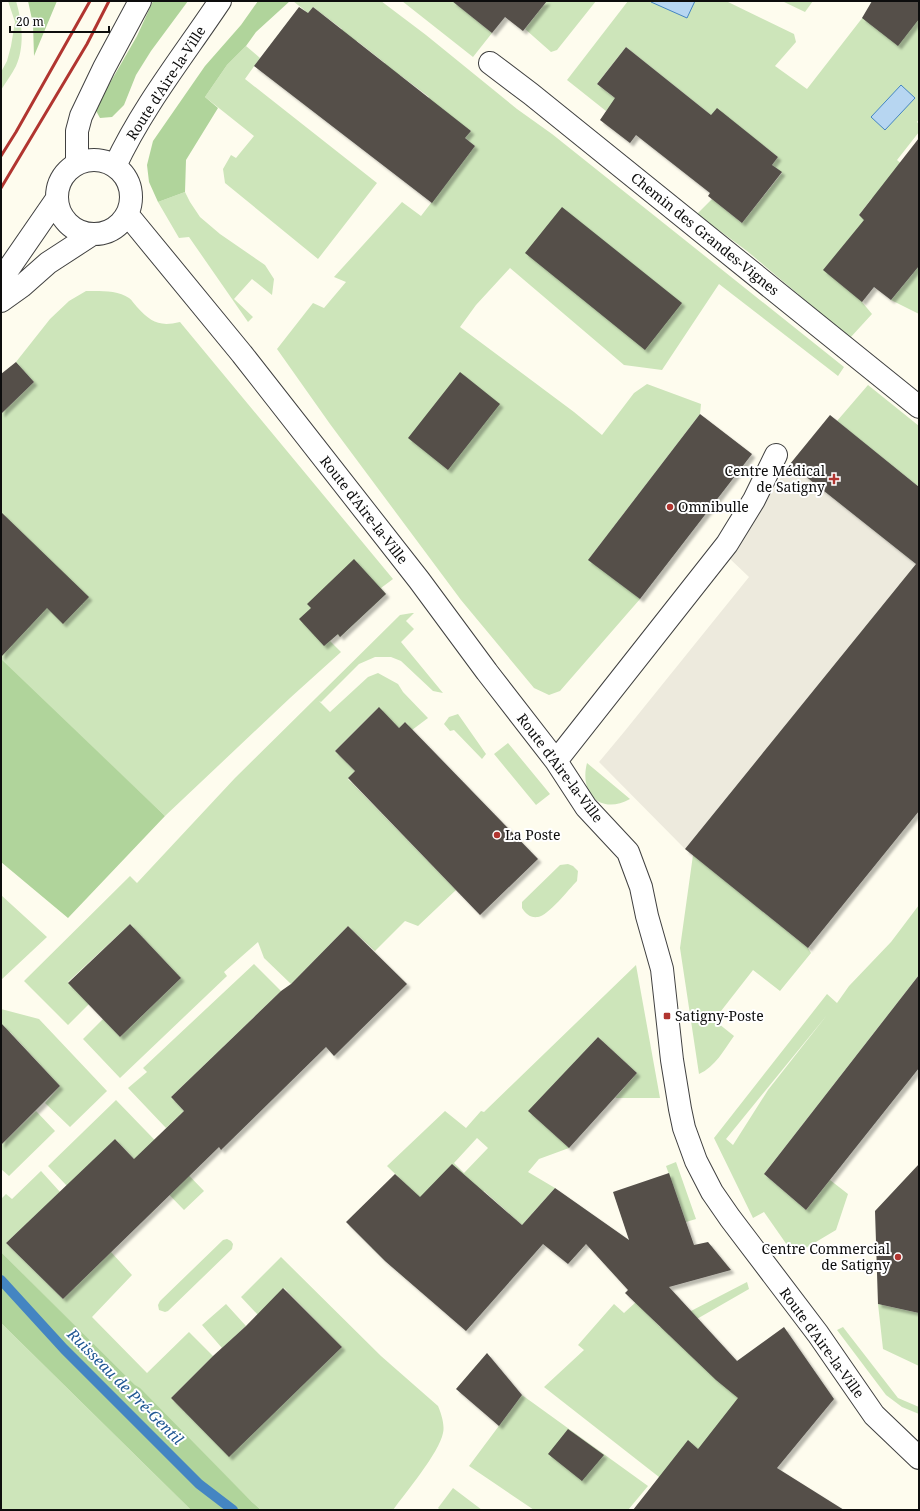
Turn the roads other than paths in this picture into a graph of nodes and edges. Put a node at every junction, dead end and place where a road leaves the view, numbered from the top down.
1 (140, 1) edge
2 (220, 1) edge
3 (490, 63) dead end
4 (77, 163) junction
5 (115, 166) junction
6 (56, 200) junction
7 (127, 214) junction
8 (91, 235) junction
9 (1, 283) edge
10 (1, 301) edge
11 (919, 407) edge
12 (776, 455) dead end
13 (556, 761) junction
14 (919, 1458) edge

1 - 4 street
2 - 5 street, Route d'Aire-la-Ville
3 - 11 street, Chemin des Grandes-Vignes
4 - 5 street
4 - 6 street
5 - 7 street
6 - 8 street
6 - 9 street
7 - 8 street
7 - 13 street, Route d'Aire-la-Ville
8 - 10 street
12 - 13 street
13 - 14 street, Route d'Aire-la-Ville

